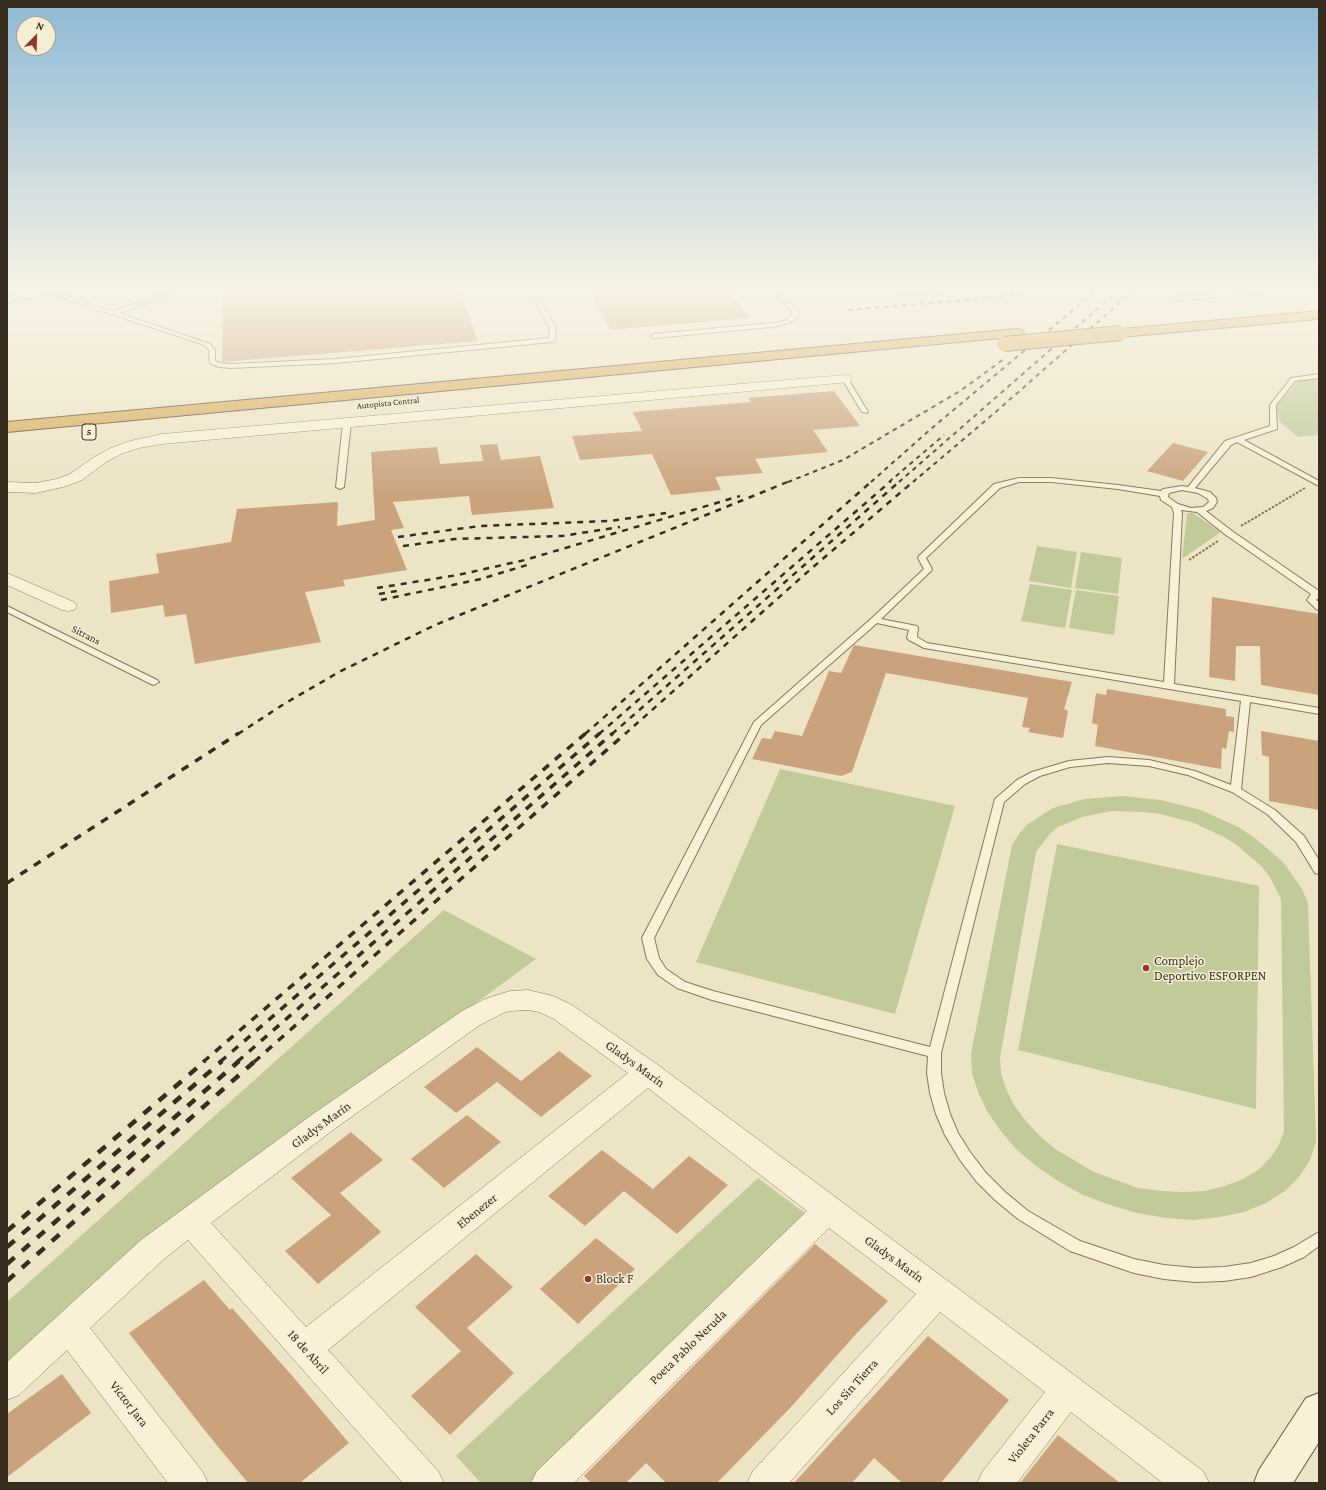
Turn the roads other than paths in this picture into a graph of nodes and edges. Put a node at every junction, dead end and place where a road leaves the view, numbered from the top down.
1 (212, 359) edge
2 (356, 359) edge
3 (746, 359) edge
4 (853, 359) edge
5 (1319, 376) edge
6 (845, 379) joint
7 (865, 412) dead end
8 (7, 423) edge
9 (49, 423) junction
10 (348, 423) junction
11 (7, 427) edge
12 (1237, 439) junction
13 (7, 440) edge
14 (1317, 483) edge
15 (7, 487) edge
16 (340, 487) dead end
17 (1191, 488) junction
18 (1163, 494) junction
19 (1175, 506) junction
20 (1199, 510) junction
21 (7, 578) edge
22 (1318, 594) edge
23 (68, 606) dead end
24 (1319, 607) edge
25 (7, 609) edge
26 (875, 620) junction
27 (154, 682) dead end
28 (1169, 686) junction
29 (1246, 699) junction
30 (1319, 711) edge
31 (1236, 790) junction
32 (1319, 870) edge
33 (935, 1053) junction
34 (648, 1073) junction
35 (828, 1210) junction
36 (190, 1220) junction
37 (1319, 1238) edge
38 (938, 1292) junction
39 (68, 1326) junction
40 (305, 1348) junction
41 (7, 1384) edge
42 (1068, 1389) junction
43 (1319, 1410) edge
44 (190, 1483) edge
45 (426, 1483) edge
46 (549, 1483) edge
47 (766, 1483) edge
48 (995, 1483) edge
49 (1191, 1483) edge
50 (1272, 1483) edge

1 - 2 lane
3 - 9 highway, Autopista Central / 5
4 - 13 highway, Autopista Central / 5, bridge
5 - 12 lane
6 - 7 lane
6 - 10 street
8 - 9 highway
9 - 11 highway, Autopista Central / 5
10 - 15 street
10 - 16 lane
12 - 14 lane
12 - 17 lane
17 - 18 lane
17 - 20 lane
18 - 19 lane
18 - 26 lane
19 - 20 lane
19 - 28 lane
20 - 22 lane
21 - 23 street
22 - 24 lane
25 - 27 lane, Sitrans
26 - 28 lane
26 - 33 lane
28 - 29 lane
29 - 30 lane
29 - 31 lane
31 - 32 lane
31 - 33 lane
33 - 37 lane
34 - 35 street, Gladys Marín
34 - 36 street, Gladys Marín
34 - 40 street, Ebenezer
35 - 38 street, Gladys Marín
35 - 46 street, Poeta Pablo Neruda
36 - 39 street, Gladys Marín
36 - 40 street, 18 de Abril
38 - 42 street, Gladys Marín
38 - 47 street, Los Sin Tierra
39 - 41 street, Gladys Marín
39 - 44 street, Víctor Jara
40 - 45 street, 18 de Abril
42 - 48 street, Violeta Parra
42 - 49 street, Gladys Marín
43 - 50 street

